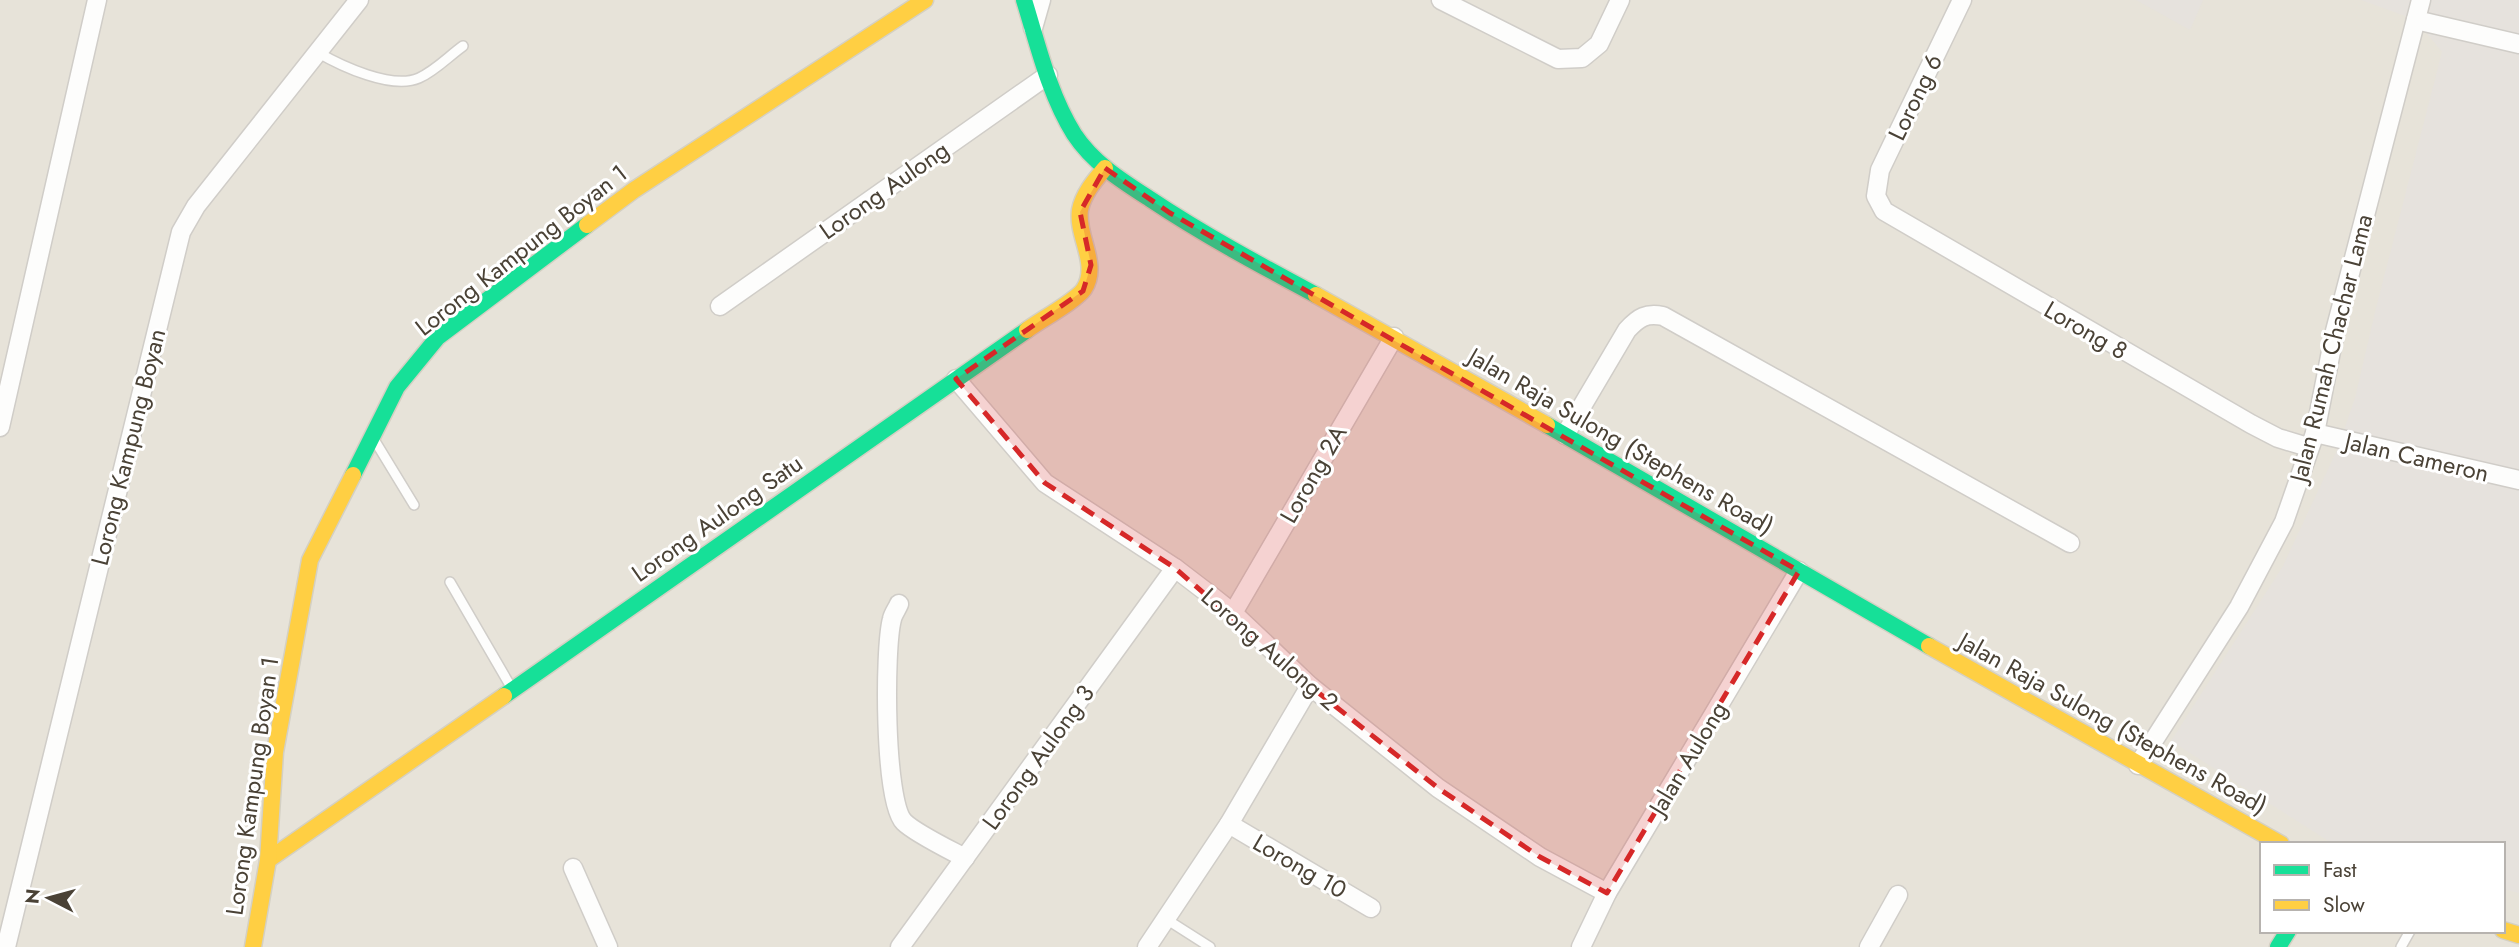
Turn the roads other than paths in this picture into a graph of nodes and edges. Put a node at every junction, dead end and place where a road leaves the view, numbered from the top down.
1 (97, 0) edge
2 (359, 0) edge
3 (925, 0) edge
4 (1024, 0) edge
5 (1041, 0) edge
6 (1441, 0) edge
7 (1620, 0) edge
8 (1962, 0) edge
9 (2421, 0) edge
10 (2416, 20) junction
11 (1033, 28) junction
12 (2519, 44) edge
13 (463, 46) dead end
14 (317, 52) junction
15 (1048, 75) junction
16 (1105, 168) junction
17 (1876, 196) joint
18 (720, 306) dead end
19 (1394, 337) junction
20 (956, 379) junction
21 (0, 427) edge
22 (372, 435) junction
23 (1565, 435) junction
24 (2311, 440) junction
25 (2519, 480) edge
26 (414, 505) dead end
27 (2070, 543) dead end
28 (1175, 568) junction
29 (1799, 571) junction
30 (450, 582) dead end
31 (899, 604) dead end
32 (1233, 612) junction
33 (1310, 686) junction
34 (512, 689) junction
35 (2138, 765) junction
36 (1229, 824) junction
37 (2277, 842) edge
38 (965, 858) junction
39 (268, 860) junction
40 (573, 868) dead end
41 (1607, 893) junction
42 (1898, 895) dead end
43 (1371, 908) dead end
44 (1166, 919) junction
45 (6, 947) edge
46 (253, 947) edge
47 (608, 947) edge
48 (900, 947) edge
49 (1147, 947) edge
50 (1210, 947) edge
51 (1581, 947) edge
52 (1869, 947) edge

1 - 21 street
2 - 14 street, Lorong Kampung Boyan
3 - 22 street, Lorong Kampung Boyan 1
4 - 11 street, Jalan Raja Sulong (Stephens Road)
5 - 11 street
6 - 7 street
8 - 17 street, Lorong 6
9 - 10 street, Jalan Rumah Chachar Lama
10 - 12 street
10 - 24 street, Jalan Rumah Chachar Lama
11 - 15 street, Jalan Raja Sulong (Stephens Road)
13 - 14 lane
14 - 45 street, Lorong Kampung Boyan
15 - 16 street, Jalan Raja Sulong (Stephens Road)
15 - 18 street, Lorong Aulong
16 - 19 street, Jalan Raja Sulong (Stephens Road)
16 - 20 street, Lorong Aulong Satu
17 - 24 street, Lorong 8
19 - 23 street, Jalan Raja Sulong (Stephens Road)
19 - 32 street, Lorong 2A
20 - 28 street, Lorong Aulong 2
20 - 34 street, Lorong Aulong Satu
22 - 26 lane
22 - 39 street, Lorong Kampung Boyan 1
23 - 27 street
23 - 29 street, Jalan Raja Sulong (Stephens Road)
24 - 25 street, Jalan Cameron
24 - 35 street, Jalan Rumah Chachar Lama
28 - 32 street, Lorong Aulong 2
28 - 38 street, Lorong Aulong 3
29 - 35 street, Jalan Raja Sulong (Stephens Road)
29 - 41 street, Jalan Aulong
30 - 34 lane
31 - 38 street
32 - 33 street, Lorong Aulong 2
33 - 36 street
33 - 41 street, Lorong Aulong 2
34 - 39 street, Lorong Aulong Satu
35 - 37 street, Jalan Raja Sulong (Stephens Road)
36 - 43 street, Lorong 10
36 - 44 street
38 - 48 street, Lorong Aulong 3
39 - 46 street, Lorong Kampung Boyan 1
40 - 47 street
41 - 51 street, Jalan Aulong
42 - 52 street
44 - 49 street
44 - 50 lane

